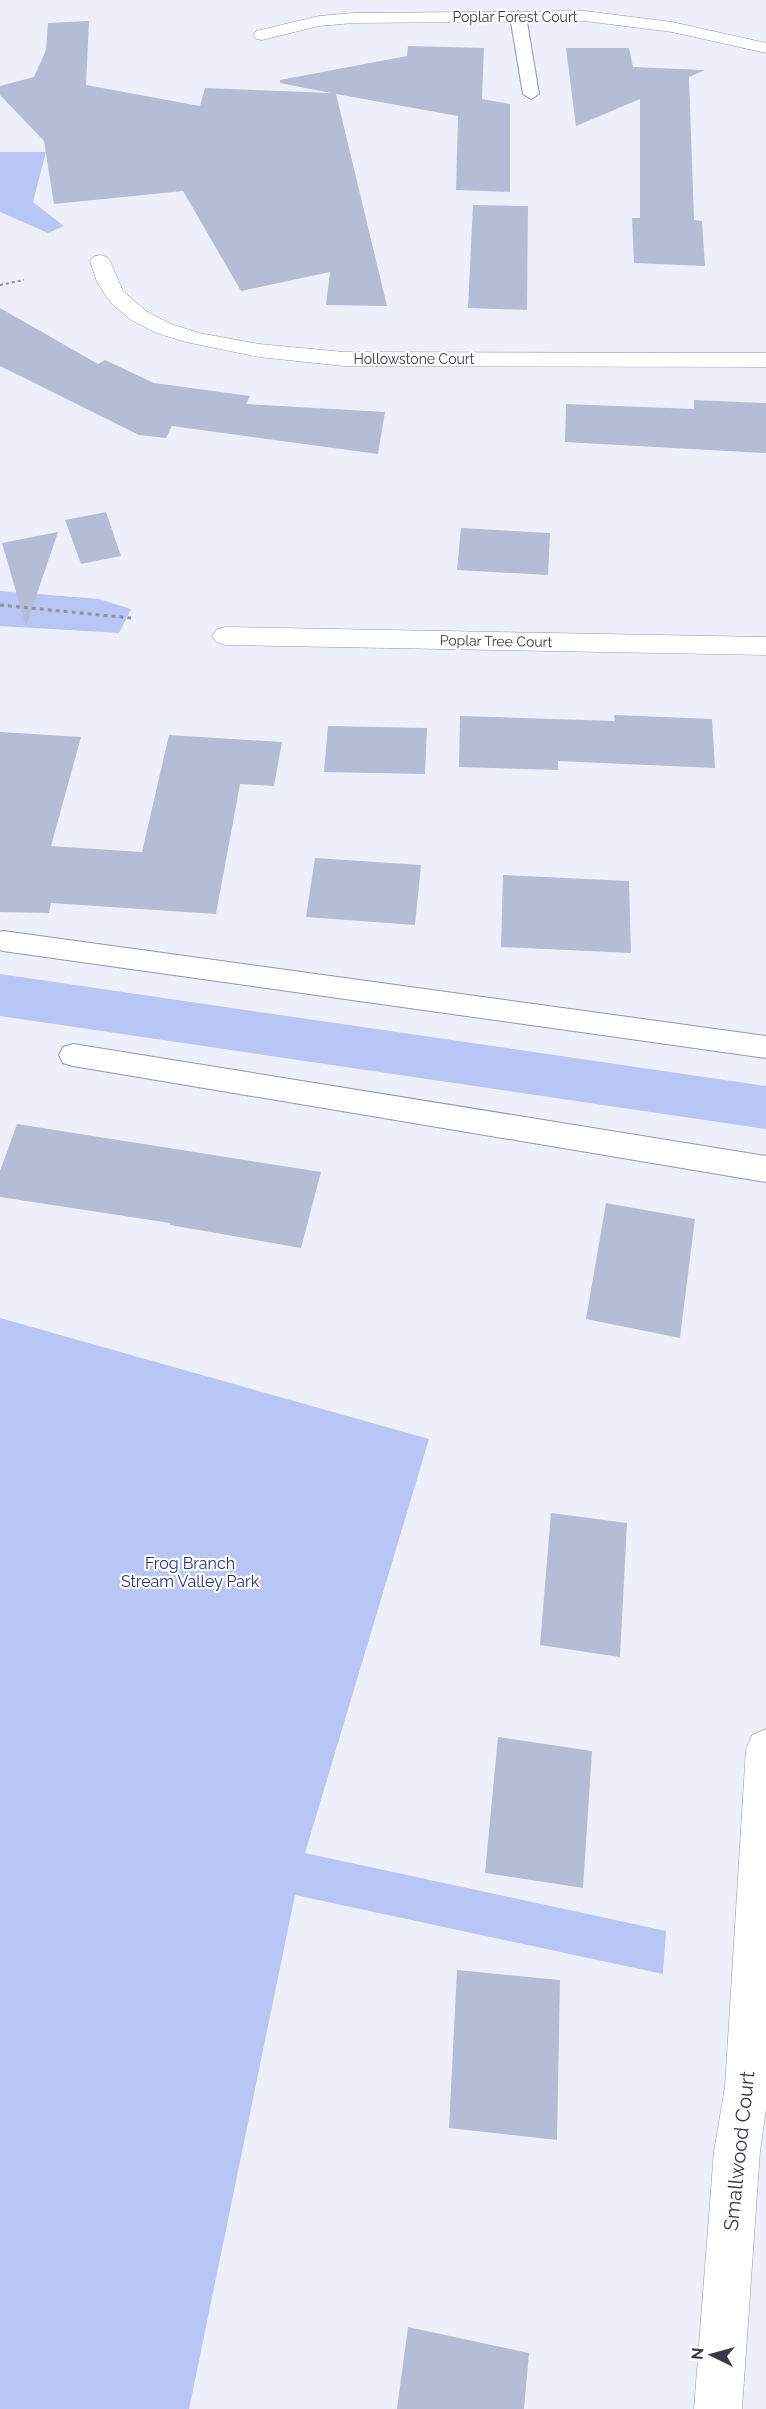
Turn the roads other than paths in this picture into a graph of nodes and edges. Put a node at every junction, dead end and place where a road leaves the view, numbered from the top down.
1 (518, 16) junction
2 (262, 35) dead end
3 (766, 48) edge
4 (531, 94) dead end
5 (100, 261) dead end
6 (766, 360) edge
7 (225, 636) dead end
8 (766, 646) edge
9 (3, 941) dead end
10 (766, 1047) edge
11 (73, 1055) dead end
12 (766, 1169) edge
13 (766, 1749) edge
14 (760, 1964) edge
15 (718, 2409) edge

1 - 2 street, Poplar Forest Court
1 - 3 street, Poplar Forest Court
1 - 4 lane
5 - 6 street, Hollowstone Court
7 - 8 street, Poplar Tree Court
9 - 10 lane
11 - 12 lane
13 - 14 street, Smallwood Court
14 - 15 street, Smallwood Court

